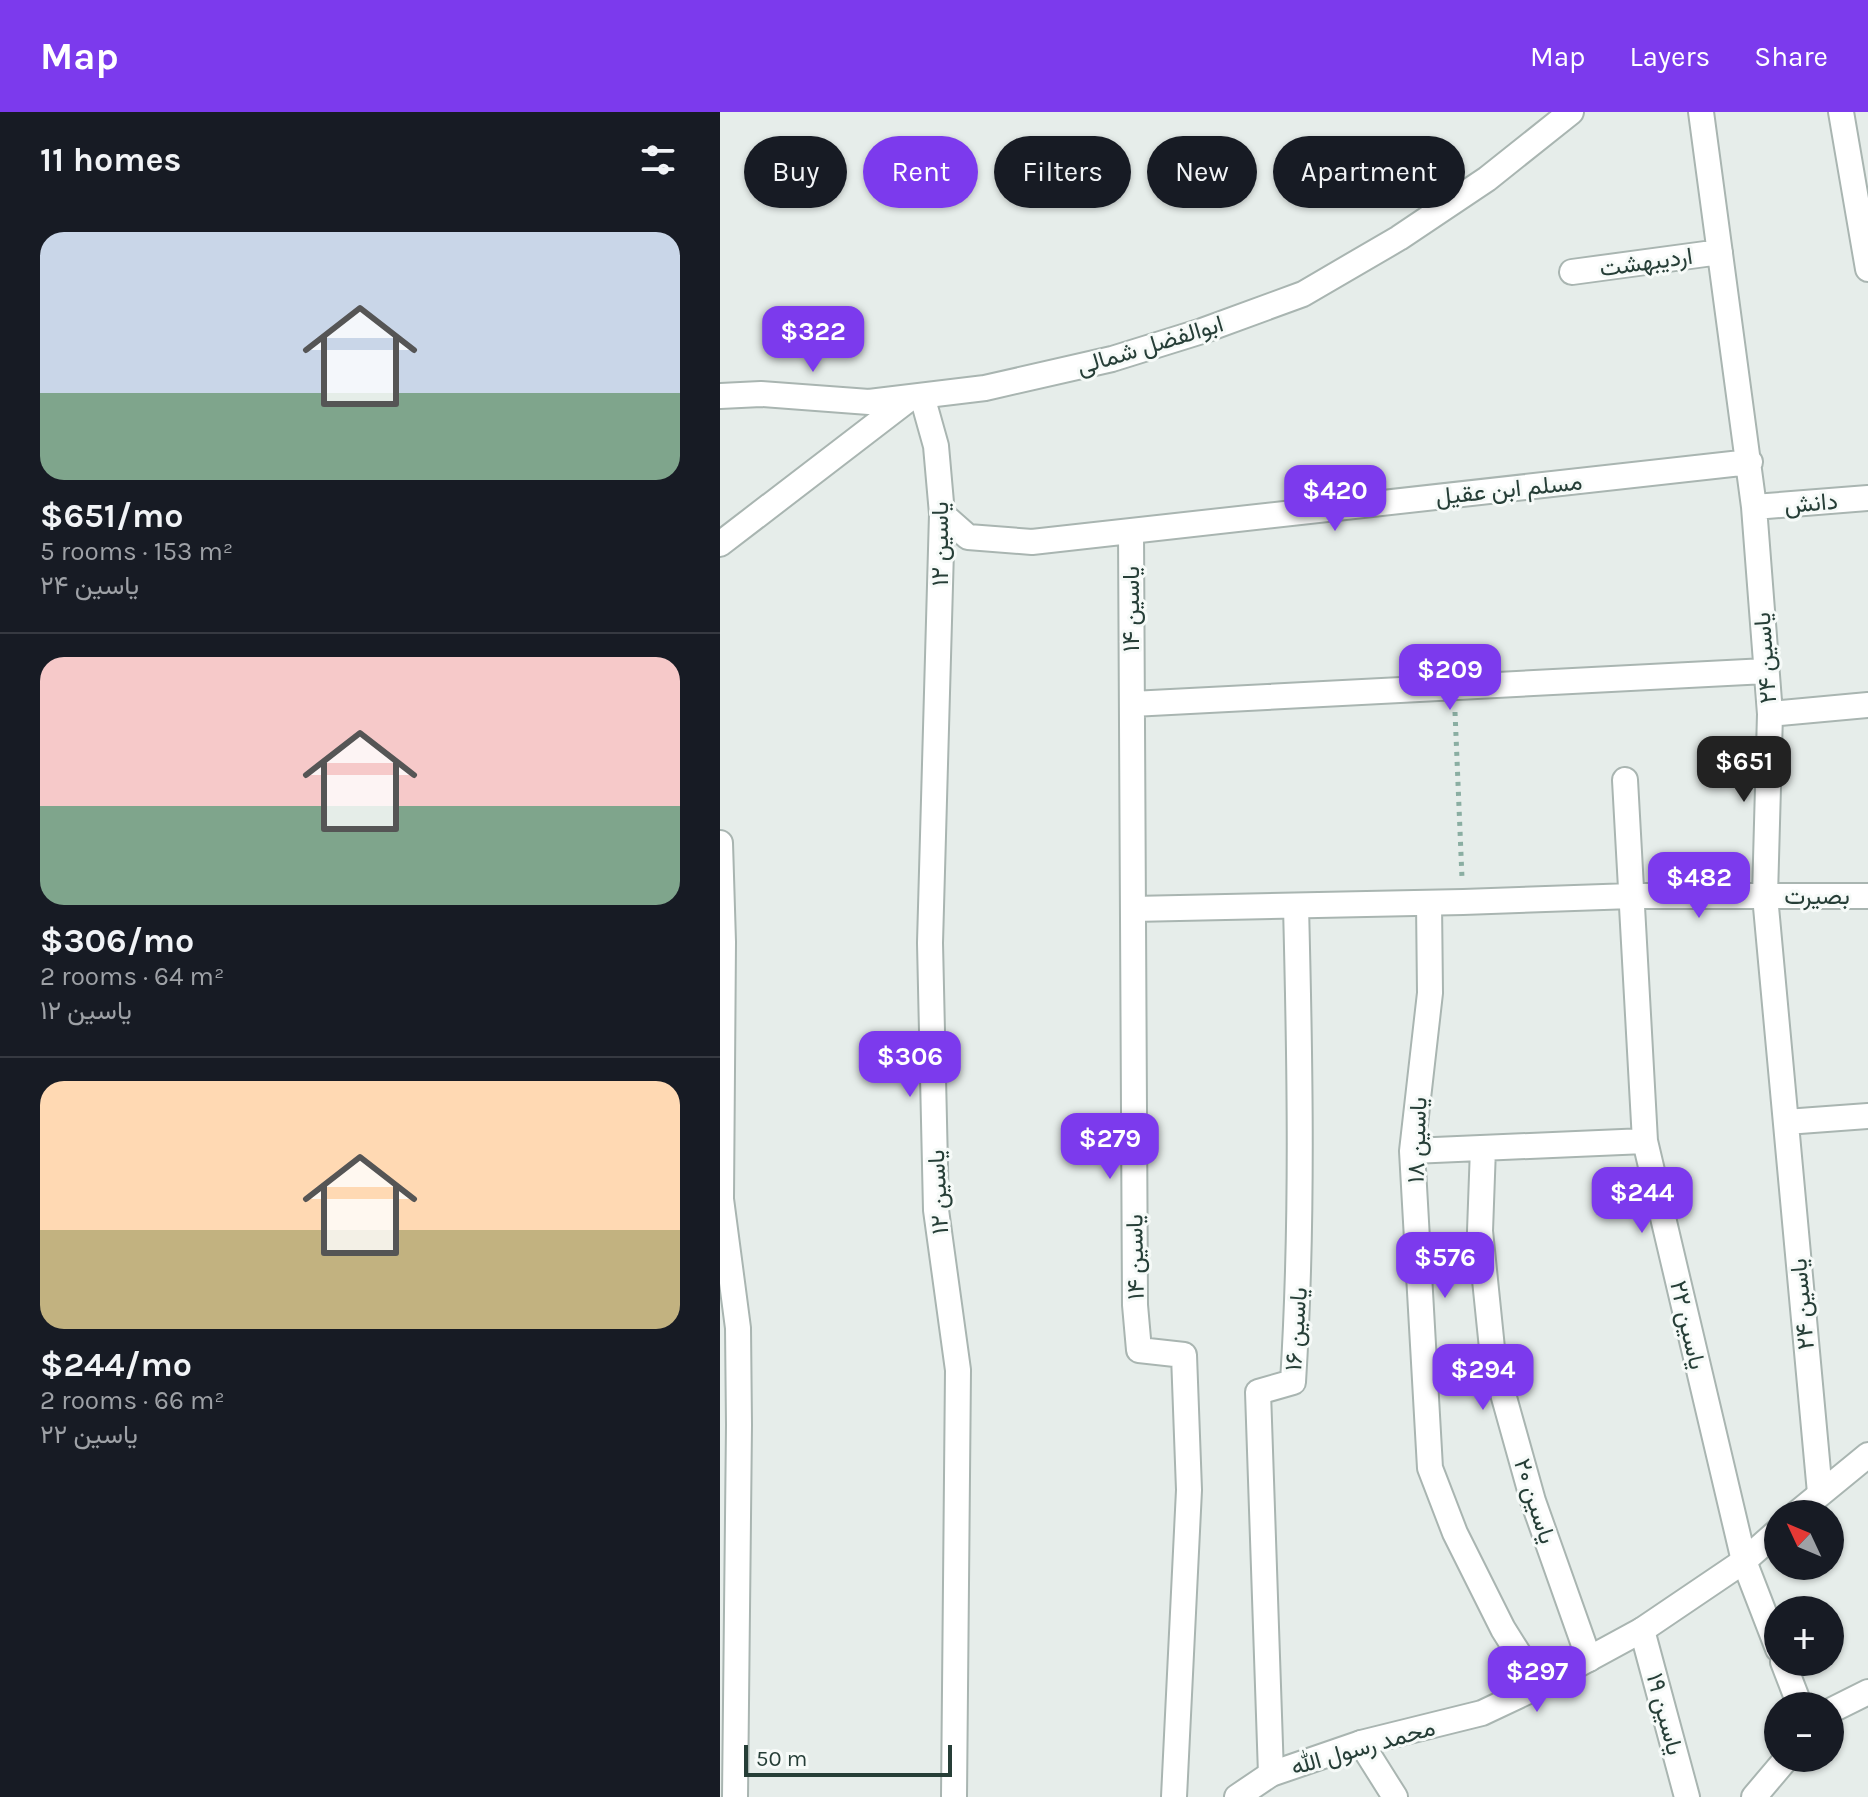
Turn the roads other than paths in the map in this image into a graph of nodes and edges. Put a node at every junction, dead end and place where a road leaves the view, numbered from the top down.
1 (1571, 112) edge
2 (1701, 112) edge
3 (1841, 112) edge
4 (1857, 136) edge
5 (1720, 252) junction
6 (1868, 269) edge
7 (1572, 272) dead end
8 (720, 396) edge
9 (916, 396) junction
10 (1750, 462) junction
11 (1868, 498) edge
12 (1754, 507) junction
13 (942, 514) junction
14 (1131, 531) junction
15 (720, 544) edge
16 (1766, 671) junction
17 (1132, 704) junction
18 (1868, 705) edge
19 (1770, 714) junction
20 (1625, 780) dead end
21 (720, 843) edge
22 (1632, 896) junction
23 (1765, 896) junction
24 (1868, 896) edge
25 (1429, 903) junction
26 (1296, 906) junction
27 (1133, 909) junction
28 (1868, 1116) edge
29 (1786, 1122) junction
30 (1645, 1141) junction
31 (1483, 1148) junction
32 (1412, 1151) junction
33 (1868, 1455) edge
34 (1820, 1493) junction
35 (1812, 1500) edge
36 (1764, 1543) edge
37 (1744, 1561) junction
38 (1764, 1613) edge
39 (1642, 1630) junction
40 (1589, 1659) junction
41 (1539, 1686) junction
42 (1868, 1692) edge
43 (1844, 1704) edge
44 (1361, 1743) junction
45 (1775, 1772) edge
46 (1271, 1774) junction
47 (735, 1797) edge
48 (954, 1797) edge
49 (1174, 1797) edge
50 (1237, 1797) edge
51 (1395, 1797) edge
52 (1687, 1797) edge
53 (1754, 1797) edge

1 - 9 street, ابوالفضل شمالی
2 - 5 street, یاسین ۲۴
3 - 4 street
4 - 6 street
5 - 7 street, اردیبهشت
5 - 10 street, یاسین ۲۴
8 - 9 street, ابوالفضل شمالی
9 - 13 street, یاسین ۱۲
9 - 15 street
10 - 12 street, یاسین ۲۴
10 - 14 street, مسلم ابن عقیل
11 - 12 street, دانش
12 - 16 street, یاسین ۲۴
13 - 14 street, مسلم ابن عقیل
13 - 48 street, یاسین ۱۲
14 - 17 street, یاسین ۱۴
16 - 17 street
16 - 19 street, یاسین ۲۴
17 - 27 street, یاسین ۱۴
18 - 19 street
19 - 23 street, یاسین ۲۴
20 - 22 street, یاسین ۲۲
21 - 47 street
22 - 23 street, بصیرت
22 - 25 street, بصیرت
22 - 30 street, یاسین ۲۲
23 - 24 street, بصیرت
23 - 29 street, یاسین ۲۴
25 - 26 street, بصیرت
25 - 32 street, یاسین ۱۸
26 - 27 street, بصیرت
26 - 46 street, یاسین ۱۶
27 - 49 street, یاسین ۱۴
28 - 29 street
29 - 34 street, یاسین ۲۴
30 - 31 street
30 - 37 street, یاسین ۲۲
31 - 32 street
31 - 40 street, یاسین ۲۰
32 - 41 street, یاسین ۱۸
33 - 34 street
34 - 35 street
36 - 37 street, محمد رسول الله
37 - 38 street, یاسین ۲۲
37 - 39 street, محمد رسول الله
39 - 40 street, محمد رسول الله
39 - 52 street, یاسین ۱۹
40 - 41 street, محمد رسول الله
41 - 44 street, محمد رسول الله
42 - 43 street
44 - 46 street, محمد رسول الله
44 - 51 street
45 - 53 street
46 - 50 street, محمد رسول الله

